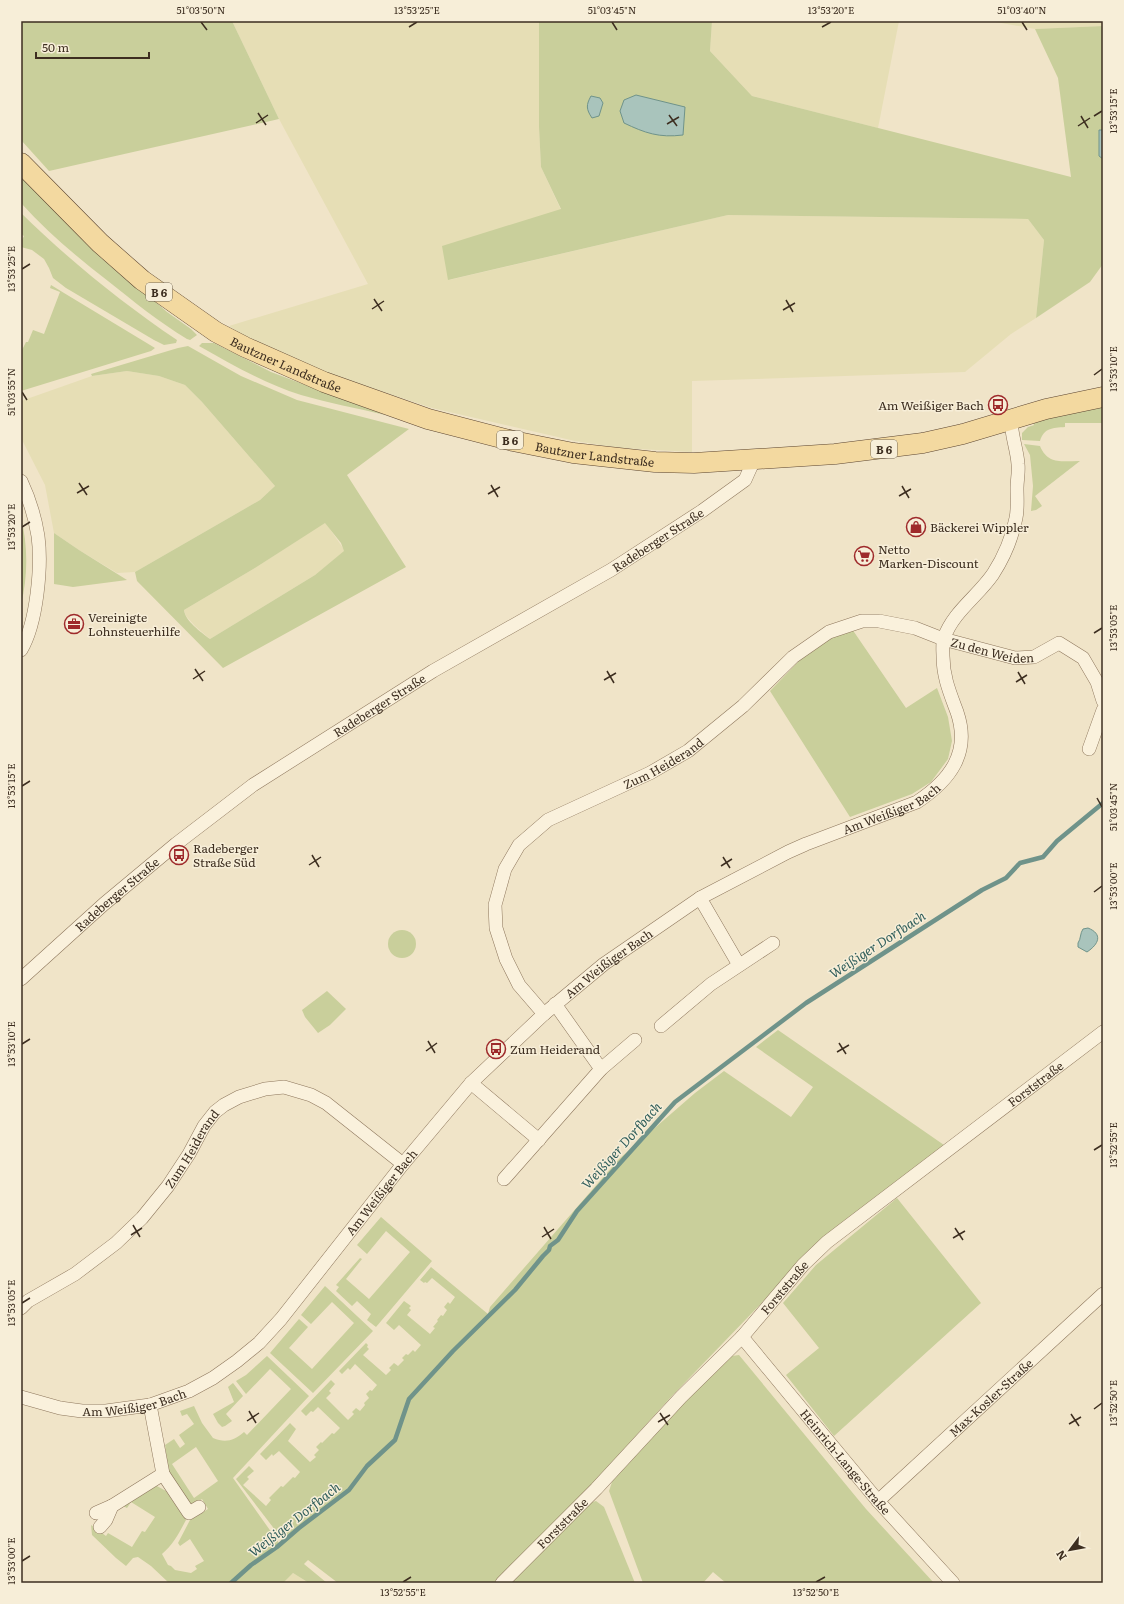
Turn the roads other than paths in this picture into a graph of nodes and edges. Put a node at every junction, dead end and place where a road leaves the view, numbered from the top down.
1 (21, 163) edge
2 (1103, 397) edge
3 (1011, 419) junction
4 (752, 466) junction
5 (21, 481) edge
6 (943, 640) junction
7 (21, 650) edge
8 (1103, 701) edge
9 (1103, 710) edge
10 (1089, 749) dead end
11 (700, 898) junction
12 (773, 943) dead end
13 (739, 965) junction
14 (21, 979) edge
15 (555, 1004) junction
16 (544, 1014) junction
17 (661, 1026) dead end
18 (1103, 1032) edge
19 (635, 1040) dead end
20 (601, 1069) junction
21 (471, 1083) junction
22 (539, 1140) junction
23 (403, 1164) junction
24 (504, 1179) dead end
25 (1103, 1294) edge
26 (21, 1308) edge
27 (742, 1337) junction
28 (21, 1397) edge
29 (150, 1405) junction
30 (163, 1474) junction
31 (878, 1501) junction
32 (112, 1506) junction
33 (199, 1507) dead end
34 (96, 1513) dead end
35 (100, 1527) dead end
36 (502, 1583) edge
37 (953, 1583) edge

1 - 4 main road, Bautzner Landstraße / B 6
2 - 3 main road, Bautzner Landstraße / B 6
3 - 4 main road, Bautzner Landstraße / B 6
3 - 6 street, Am Weißiger Bach
4 - 14 street, Radeberger Straße
5 - 7 street
6 - 8 street, Zu den Weiden
6 - 11 street, Am Weißiger Bach
6 - 16 street, Zum Heiderand
9 - 10 street
11 - 13 street
11 - 15 street, Am Weißiger Bach
12 - 13 street
13 - 17 street
15 - 16 street, Am Weißiger Bach
15 - 20 street
16 - 21 street, Am Weißiger Bach
18 - 27 street, Forststraße
19 - 20 street
20 - 22 street
21 - 22 street
21 - 23 street, Am Weißiger Bach
22 - 24 street
23 - 26 street, Zum Heiderand
23 - 29 street, Am Weißiger Bach
25 - 31 street, Max-Kosler-Straße
27 - 31 street, Heinrich-Lange-Straße
27 - 36 street, Forststraße
28 - 29 street, Am Weißiger Bach
29 - 30 street
30 - 32 street
30 - 33 street
31 - 37 street, Heinrich-Lange-Straße
32 - 34 street
32 - 35 street

